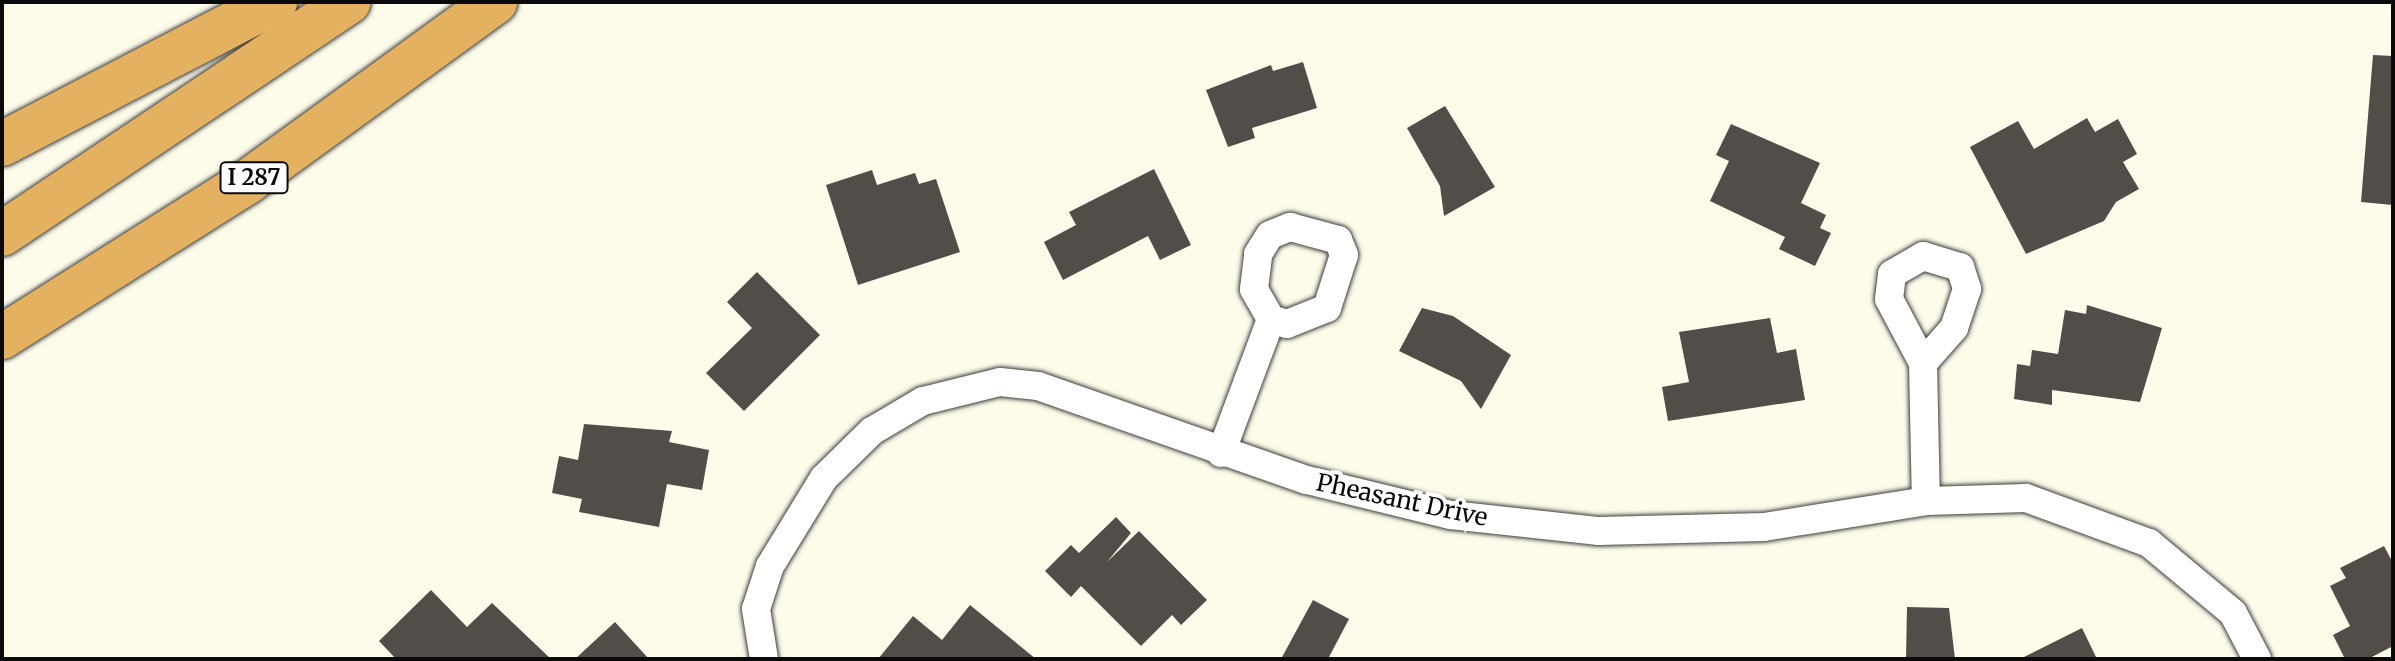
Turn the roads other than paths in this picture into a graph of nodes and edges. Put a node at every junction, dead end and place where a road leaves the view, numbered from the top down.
1 (275, 2) edge
2 (349, 2) edge
3 (495, 2) edge
4 (2, 144) edge
5 (2, 234) edge
6 (1271, 319) dead end
7 (2, 337) edge
8 (1923, 363) dead end
9 (1221, 453) junction
10 (1926, 501) junction
11 (764, 659) edge
12 (2257, 659) edge

1 - 4 highway
2 - 5 highway
3 - 7 highway, I 287
6 - 9 street
8 - 10 street
9 - 10 street, Pheasant Drive
9 - 11 street, Pheasant Drive
10 - 12 street, Pheasant Drive

